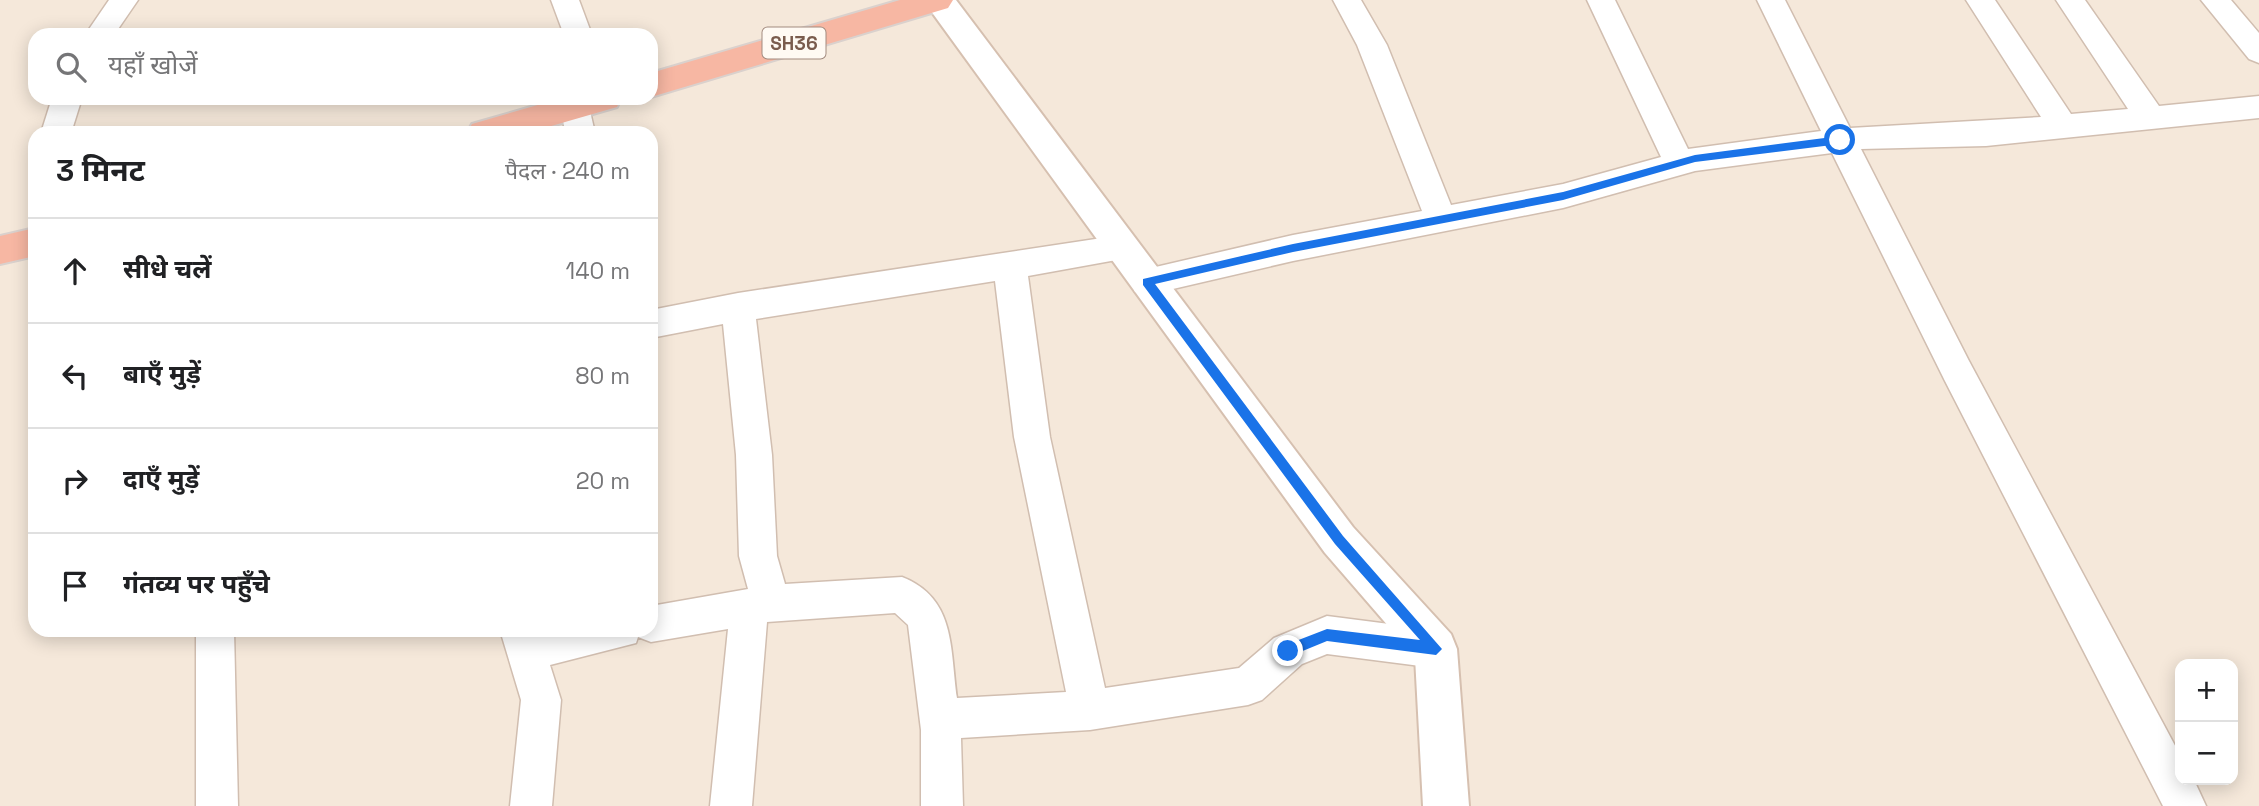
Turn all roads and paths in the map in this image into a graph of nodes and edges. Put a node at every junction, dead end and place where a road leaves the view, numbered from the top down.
1 (124, 0) edge
2 (565, 0) edge
3 (938, 0) edge
4 (1347, 0) edge
5 (1601, 0) edge
6 (1771, 0) edge
7 (1980, 0) edge
8 (2070, 0) edge
9 (2215, 0) edge
10 (104, 28) edge
11 (575, 28) edge
12 (2259, 52) edge
13 (658, 83) edge
14 (65, 105) edge
15 (593, 107) edge
16 (2259, 107) edge
17 (2151, 118) junction
18 (58, 126) edge
19 (513, 126) edge
20 (2063, 127) junction
21 (1840, 140) junction
22 (1679, 163) junction
23 (1441, 219) junction
24 (28, 244) edge
25 (1122, 248) junction
26 (0, 250) edge
27 (1010, 267) junction
28 (1147, 282) junction
29 (738, 307) junction
30 (658, 323) edge
31 (760, 605) junction
32 (658, 623) edge
33 (215, 637) edge
34 (552, 637) edge
35 (522, 640) edge
36 (1436, 649) junction
37 (1090, 710) junction
38 (940, 719) junction
39 (217, 806) edge
40 (531, 806) edge
41 (731, 806) edge
42 (942, 806) edge
43 (1446, 806) edge
44 (2185, 806) edge

1 - 10 street
2 - 11 street
3 - 13 highway, SH36
3 - 25 street
4 - 23 street
5 - 22 street
6 - 21 street
7 - 20 street
8 - 17 street
9 - 12 street
14 - 18 street
15 - 19 highway
16 - 17 street
17 - 20 street
20 - 21 street
21 - 22 street
21 - 44 street
22 - 23 street
23 - 28 street
24 - 26 highway
25 - 27 street
25 - 28 street
27 - 29 street
27 - 37 street
28 - 36 street
29 - 30 street
29 - 31 street
31 - 32 street
31 - 38 street
31 - 41 street
33 - 39 street
34 - 35 street
35 - 40 street
36 - 37 street
36 - 43 street
37 - 38 street
38 - 42 street

